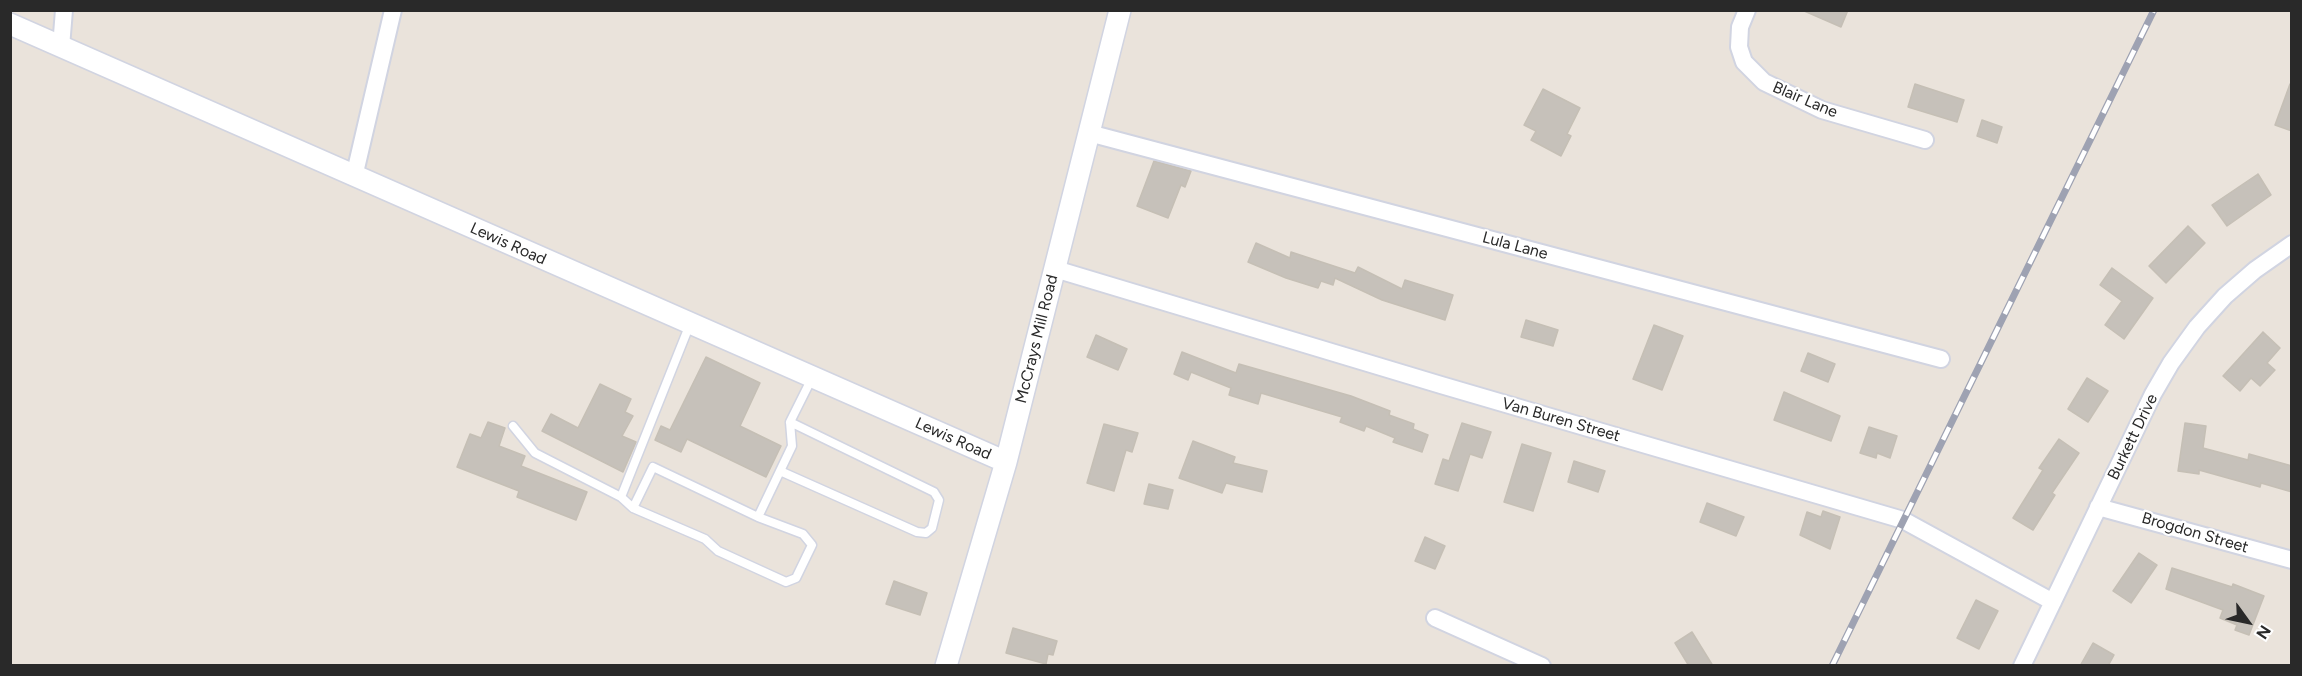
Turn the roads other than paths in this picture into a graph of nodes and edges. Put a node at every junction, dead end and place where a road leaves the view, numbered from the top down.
1 (64, 10) edge
2 (393, 10) edge
3 (1120, 10) edge
4 (1747, 10) edge
5 (10, 24) edge
6 (61, 47) junction
7 (1089, 133) junction
8 (1925, 140) dead end
9 (354, 177) junction
10 (2292, 244) edge
11 (1055, 269) junction
12 (690, 324) junction
13 (1941, 359) dead end
14 (812, 377) junction
15 (790, 422) junction
16 (513, 426) dead end
17 (1006, 462) junction
18 (780, 471) junction
19 (621, 497) junction
20 (2098, 507) junction
21 (633, 508) junction
22 (758, 517) junction
23 (2292, 560) edge
24 (2053, 602) junction
25 (1436, 618) dead end
26 (946, 666) edge
27 (1542, 666) edge
28 (2022, 666) edge

1 - 6 street
2 - 9 street
3 - 7 street, McCrays Mill Road
4 - 8 street, Blair Lane
5 - 6 street, Lewis Road
6 - 9 street, Lewis Road
7 - 11 street, McCrays Mill Road
7 - 13 street, Lula Lane
9 - 12 street, Lewis Road
10 - 20 street, Burkett Drive
11 - 17 street, McCrays Mill Road
11 - 24 street, Van Buren Street
12 - 14 street, Lewis Road
12 - 19 lane
14 - 15 lane
14 - 17 street, Lewis Road
15 - 18 lane
15 - 18 lane
16 - 19 lane
17 - 26 street, McCrays Mill Road
18 - 22 lane
19 - 21 lane
20 - 23 street, Brogdon Street
20 - 24 street, Burkett Drive
21 - 22 lane
21 - 22 lane
24 - 28 street, Burkett Drive
25 - 27 street

